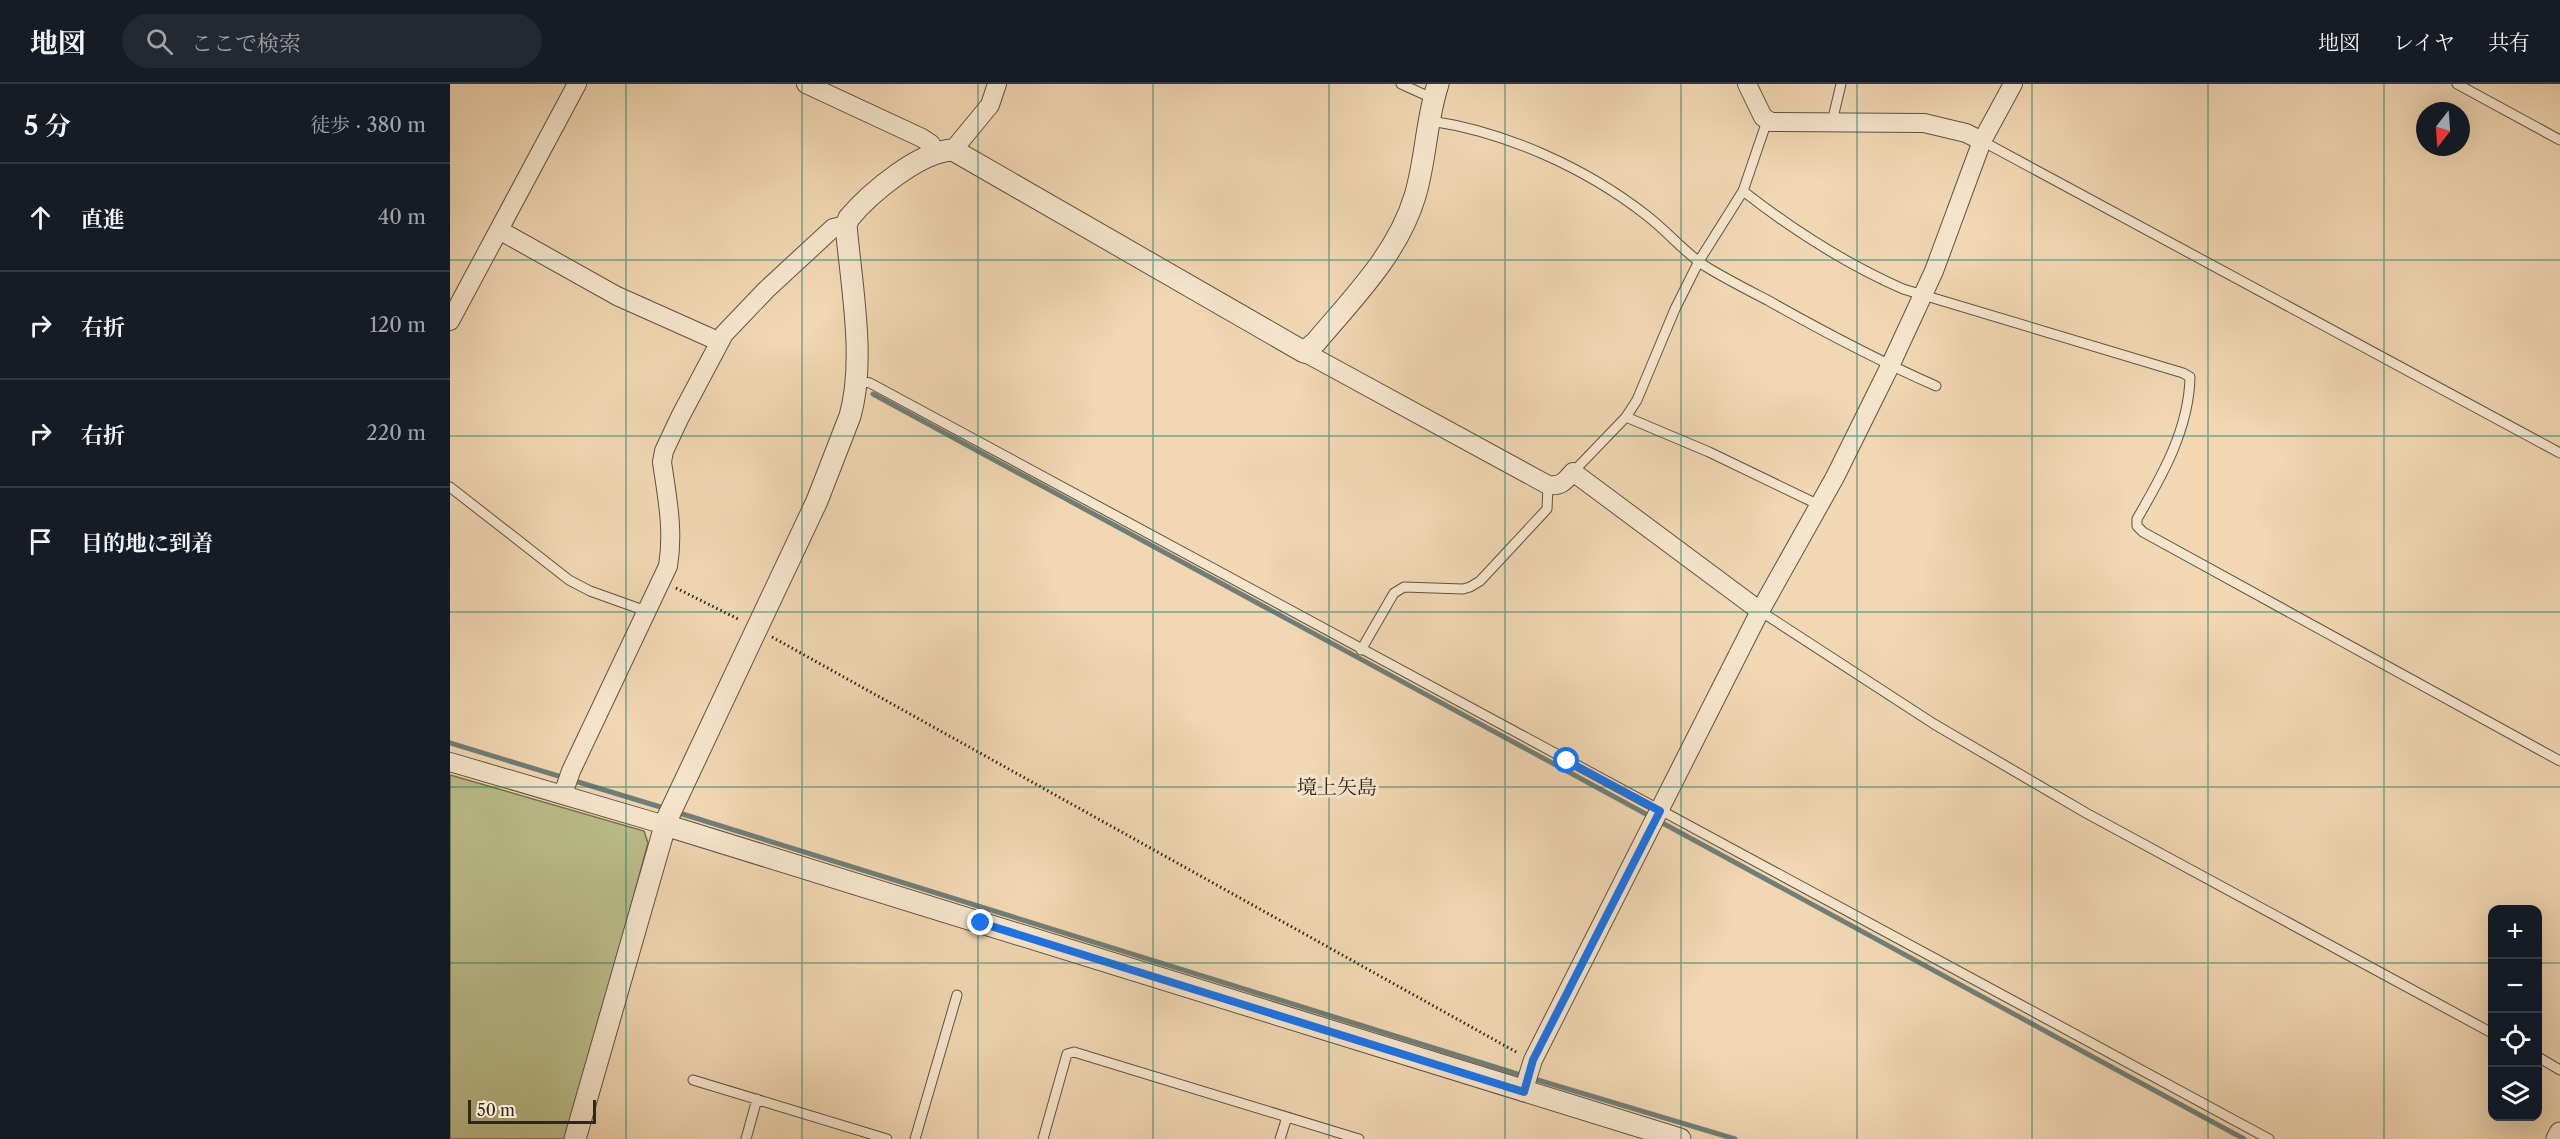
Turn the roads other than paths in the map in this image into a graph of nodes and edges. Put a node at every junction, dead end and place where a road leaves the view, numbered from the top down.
1 (577, 84) edge
2 (806, 84) edge
3 (998, 84) edge
4 (1401, 84) edge
5 (1747, 84) edge
6 (1841, 84) edge
7 (2013, 84) edge
8 (2457, 84) edge
9 (1436, 91) edge
10 (1431, 121) junction
11 (1767, 121) junction
12 (1832, 123) junction
13 (2560, 140) edge
14 (1982, 141) junction
15 (944, 152) junction
16 (1743, 190) junction
17 (846, 225) junction
18 (499, 230) junction
19 (1699, 261) junction
20 (1924, 295) junction
21 (450, 321) edge
22 (720, 342) junction
23 (1304, 352) junction
24 (1890, 366) junction
25 (856, 381) junction
26 (1936, 386) dead end
27 (1626, 417) junction
28 (2560, 453) edge
29 (1573, 472) junction
30 (1548, 485) junction
31 (450, 487) edge
32 (1819, 506) junction
33 (646, 611) junction
34 (1760, 611) junction
35 (1361, 650) junction
36 (2560, 761) edge
37 (450, 762) edge
38 (563, 794) junction
39 (1660, 811) junction
40 (668, 815) junction
41 (957, 995) dead end
42 (2488, 1030) edge
43 (2542, 1059) edge
44 (2560, 1070) edge
45 (693, 1080) dead end
46 (1524, 1092) junction
47 (757, 1099) junction
48 (1287, 1117) junction
49 (2560, 1133) edge
50 (575, 1139) edge
51 (746, 1139) edge
52 (887, 1139) edge
53 (915, 1139) edge
54 (1043, 1139) edge
55 (1280, 1139) edge
56 (1359, 1139) edge
57 (1680, 1139) edge
58 (2269, 1139) edge
59 (2558, 1139) edge

1 - 18 street
2 - 15 street
3 - 15 street
4 - 9 lane
5 - 11 street
6 - 12 lane
7 - 14 street
8 - 13 lane
9 - 10 street
10 - 19 lane
10 - 23 street
11 - 12 street
11 - 16 lane
12 - 14 street
14 - 20 street
14 - 28 lane
15 - 17 street
15 - 23 street
16 - 19 lane
16 - 20 lane
17 - 22 street
17 - 25 street
18 - 21 street
18 - 22 street
19 - 24 lane
19 - 27 lane
20 - 24 street
20 - 36 lane
22 - 33 street
23 - 30 street
24 - 26 lane
24 - 32 street
25 - 35 lane
25 - 40 street
27 - 29 lane
27 - 32 lane
29 - 30 street
29 - 34 street
30 - 35 lane
31 - 33 lane
32 - 34 street
33 - 38 street
34 - 39 street
34 - 42 lane
35 - 39 lane
37 - 38 street
38 - 40 street
39 - 46 street
39 - 58 lane
40 - 46 street
40 - 50 street
41 - 53 lane
43 - 44 lane
45 - 47 lane
46 - 57 street
47 - 51 lane
47 - 52 lane
48 - 54 lane
48 - 55 lane
48 - 56 lane
49 - 59 street

